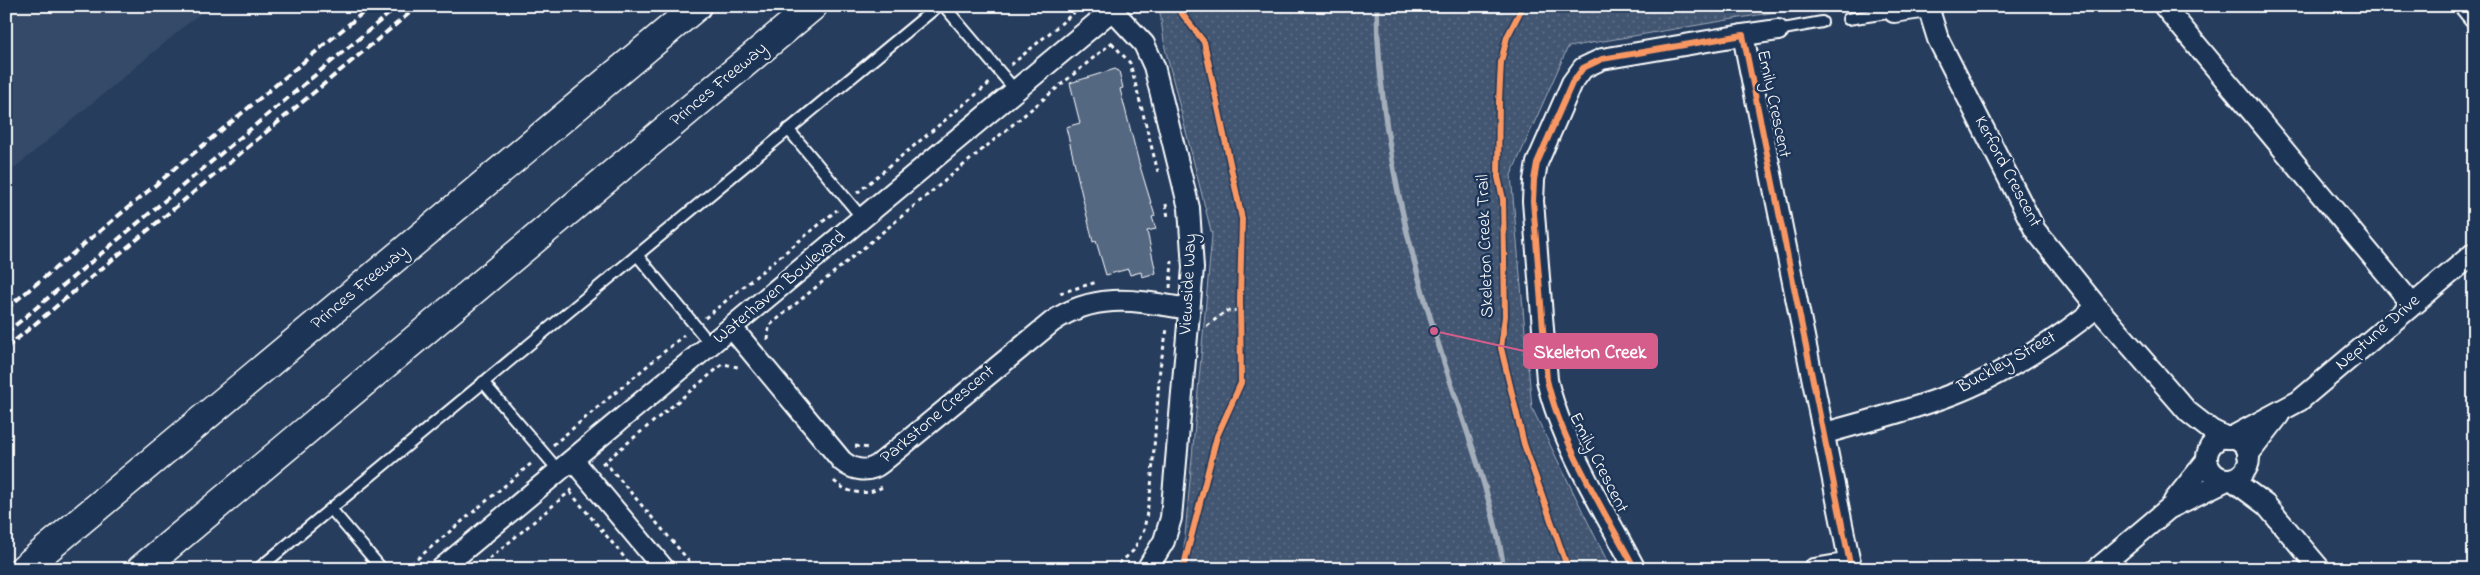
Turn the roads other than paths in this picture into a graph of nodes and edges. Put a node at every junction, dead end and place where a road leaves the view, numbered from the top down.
1 (696, 6) edge
2 (813, 6) edge
3 (938, 6) edge
4 (944, 6) edge
5 (2164, 6) edge
6 (2465, 6) edge
7 (1930, 7) edge
8 (1115, 8) edge
9 (1894, 12) joint
10 (2474, 17) edge
11 (1848, 20) dead end
12 (1822, 22) dead end
13 (1778, 30) joint
14 (1743, 35) junction
15 (1016, 92) junction
16 (788, 129) junction
17 (863, 219) junction
18 (2474, 252) edge
19 (637, 255) junction
20 (2412, 304) junction
21 (2097, 306) junction
22 (1189, 309) junction
23 (732, 328) junction
24 (712, 345) junction
25 (483, 382) junction
26 (2188, 412) junction
27 (2282, 412) junction
28 (1825, 432) junction
29 (2228, 438) junction
30 (2248, 457) junction
31 (2207, 458) junction
32 (566, 466) junction
33 (2230, 479) junction
34 (2266, 504) junction
35 (331, 509) junction
36 (2168, 509) junction
37 (1851, 566) edge
38 (23, 569) edge
39 (141, 569) edge
40 (258, 569) edge
41 (382, 569) edge
42 (441, 569) edge
43 (664, 569) edge
44 (1147, 569) edge
45 (1635, 569) edge
46 (1814, 569) edge
47 (2097, 569) edge
48 (2320, 569) edge

1 - 38 highway, Princes Freeway
2 - 39 highway, Princes Freeway
3 - 16 lane
4 - 15 lane
5 - 20 street
6 - 10 street
7 - 9 street, Kerford Crescent
7 - 21 street, Kerford Crescent
8 - 15 street, Waterhaven Boulevard
8 - 22 street, Viewside Way
9 - 11 lane, Kerford Crescent
12 - 13 lane, Emily Crescent
13 - 14 street, Emily Crescent
14 - 28 street, Emily Crescent
14 - 45 street, Emily Crescent
15 - 17 street, Waterhaven Boulevard
16 - 17 lane
16 - 19 lane
17 - 23 street, Waterhaven Boulevard
18 - 20 street, Neptune Drive
19 - 24 lane
19 - 25 lane
20 - 27 street, Neptune Drive
21 - 26 street, Kerford Crescent
21 - 28 street, Buckley Street
22 - 23 street, Parkstone Crescent
22 - 44 street, Viewside Way
23 - 24 street, Waterhaven Boulevard
24 - 32 street, Waterhaven Boulevard
25 - 32 lane
25 - 35 lane
26 - 29 street, Kerford Crescent
26 - 31 street, Kerford Crescent
27 - 29 street, Neptune Drive
27 - 30 street, Neptune Drive
28 - 37 street, Emily Crescent
29 - 30 street
29 - 31 street
30 - 33 street
30 - 34 street
31 - 33 street
31 - 36 street
32 - 42 street, Waterhaven Boulevard
32 - 43 street
33 - 34 street
33 - 36 street
34 - 48 street
35 - 40 lane
35 - 41 lane
36 - 47 street
37 - 46 street

